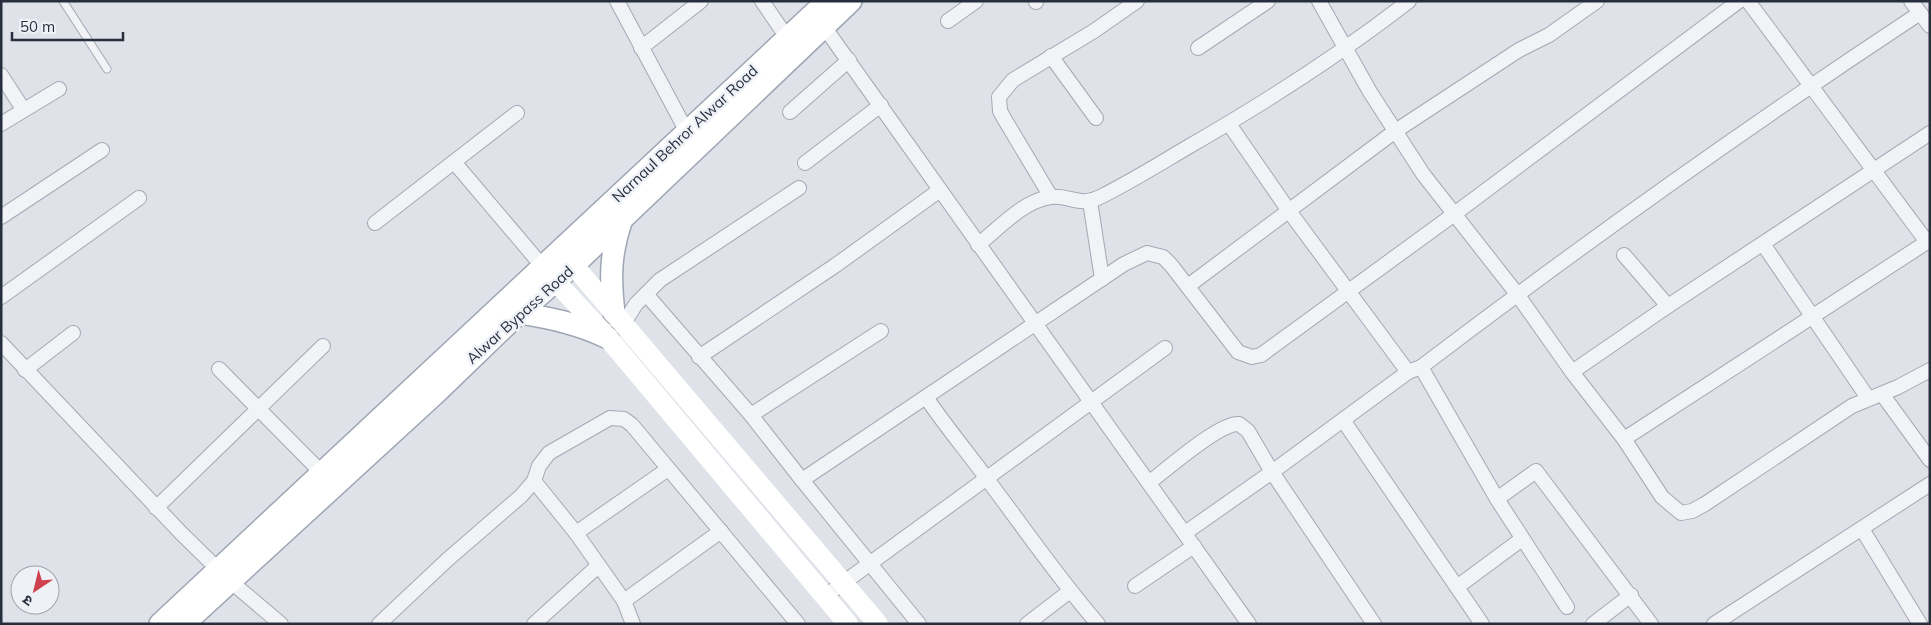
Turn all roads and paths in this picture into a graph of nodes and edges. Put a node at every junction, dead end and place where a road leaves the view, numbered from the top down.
1 (63, 1) edge
2 (617, 1) edge
3 (701, 1) edge
4 (762, 1) edge
5 (827, 1) edge
6 (851, 1) edge
7 (976, 1) edge
8 (1136, 1) edge
9 (1268, 1) edge
10 (1319, 1) edge
11 (1409, 1) edge
12 (1597, 1) edge
13 (1739, 1) edge
14 (1748, 1) edge
15 (1911, 1) edge
16 (1920, 12) junction
17 (948, 21) dead end
18 (1930, 26) edge
19 (825, 28) junction
20 (788, 39) junction
21 (641, 48) junction
22 (1198, 48) dead end
23 (1347, 49) junction
24 (1051, 56) junction
25 (848, 60) junction
26 (107, 69) dead end
27 (1, 75) edge
28 (1811, 85) junction
29 (59, 89) dead end
30 (881, 105) junction
31 (23, 110) junction
32 (790, 112) dead end
33 (517, 113) dead end
34 (1096, 118) dead end
35 (1, 124) edge
36 (1229, 124) junction
37 (687, 132) junction
38 (1394, 132) junction
39 (1930, 133) edge
40 (102, 150) dead end
41 (454, 162) junction
42 (805, 162) dead end
43 (1876, 170) junction
44 (799, 188) dead end
45 (940, 190) junction
46 (1051, 197) junction
47 (139, 198) dead end
48 (1090, 201) junction
49 (1289, 210) junction
50 (1453, 215) junction
51 (1, 217) edge
52 (622, 217) junction
53 (376, 223) dead end
54 (1928, 241) edge
55 (1763, 244) junction
56 (978, 245) junction
57 (1624, 255) dead end
58 (567, 258) junction
59 (549, 274) junction
60 (1102, 278) junction
61 (1188, 286) junction
62 (1349, 292) junction
63 (646, 294) junction
64 (1517, 294) junction
65 (1, 297) edge
66 (1668, 306) junction
67 (519, 313) junction
68 (1812, 317) junction
69 (619, 318) junction
70 (1036, 323) junction
71 (880, 331) dead end
72 (73, 334) dead end
73 (608, 338) junction
74 (1, 343) edge
75 (323, 346) dead end
76 (1165, 348) dead end
77 (700, 358) junction
78 (220, 369) dead end
79 (25, 370) junction
80 (1414, 370) junction
81 (1930, 370) edge
82 (1572, 372) junction
83 (1882, 394) junction
84 (926, 397) junction
85 (1868, 398) junction
86 (1089, 402) junction
87 (258, 408) junction
88 (752, 415) junction
89 (1343, 420) junction
90 (1624, 438) junction
91 (1925, 442) edge
92 (1930, 460) edge
93 (668, 469) junction
94 (1272, 472) junction
95 (322, 473) junction
96 (986, 477) junction
97 (802, 480) junction
98 (534, 481) junction
99 (1150, 482) junction
100 (1930, 484) edge
101 (1497, 498) junction
102 (156, 508) junction
103 (1862, 529) junction
104 (721, 531) junction
105 (576, 533) junction
106 (1185, 533) junction
107 (1522, 539) junction
108 (1194, 546) junction
109 (868, 563) junction
110 (598, 566) junction
111 (224, 575) junction
112 (842, 584) junction
113 (1135, 586) dead end
114 (1456, 587) junction
115 (1070, 591) junction
116 (1631, 595) junction
117 (824, 597) junction
118 (624, 601) junction
119 (1568, 607) dead end
120 (160, 624) edge
121 (184, 624) edge
122 (282, 624) edge
123 (379, 624) edge
124 (534, 624) edge
125 (633, 624) edge
126 (798, 624) edge
127 (848, 624) edge
128 (878, 624) edge
129 (920, 624) edge
130 (1027, 624) edge
131 (1098, 624) edge
132 (1249, 624) edge
133 (1374, 624) edge
134 (1482, 624) edge
135 (1593, 624) edge
136 (1651, 624) edge
137 (1714, 624) edge
138 (1920, 624) edge

1 - 26 lane
2 - 21 street
3 - 21 street
4 - 20 street
5 - 20 main road, Narnaul Behror Alwar Road
6 - 19 main road, Alwar Bypass Road
7 - 17 street
8 - 24 street
9 - 22 street
10 - 23 street
11 - 23 street
12 - 38 street
13 - 50 street
14 - 28 street
15 - 16 street
16 - 18 street
16 - 28 street
19 - 25 street
19 - 52 main road, Alwar Bypass Road
20 - 37 main road, Narnaul Behror Alwar Road
21 - 37 street
23 - 36 street
23 - 38 street
24 - 34 street
24 - 46 street
25 - 30 street
25 - 32 street
27 - 31 street
28 - 43 street
28 - 64 street
29 - 31 street
30 - 42 street
30 - 45 street
31 - 35 street
33 - 41 street
36 - 48 street
36 - 49 street
37 - 58 main road, Narnaul Behror Alwar Road
38 - 49 street
38 - 50 street
39 - 43 street
40 - 51 street
41 - 53 street
41 - 59 street
43 - 54 street
43 - 55 street
44 - 63 street
45 - 56 street
45 - 77 street
46 - 48 street
46 - 56 street
47 - 65 street
48 - 60 street
49 - 61 street
49 - 62 street
50 - 62 street
50 - 64 street
52 - 58 main road, Alwar Bypass Road
52 - 69 main road
54 - 68 street
55 - 66 street
55 - 68 street
56 - 70 street
57 - 66 street
58 - 59 main road, Narnaul Behror Alwar Road
58 - 69 main road
59 - 67 main road, Alwar Bypass Road
59 - 73 main road
59 - 95 main road, Alwar Bypass Road
60 - 61 street
60 - 70 street
61 - 62 street
62 - 80 street
63 - 69 street
63 - 77 street
64 - 80 street
64 - 82 street
66 - 82 street
67 - 73 main road
67 - 111 main road, Alwar Bypass Road
68 - 85 street
68 - 90 street
69 - 112 main road
70 - 84 street
70 - 86 street
71 - 88 street
72 - 79 street
73 - 117 main road
74 - 79 street
75 - 87 street
76 - 86 street
77 - 88 street
78 - 87 street
79 - 102 street
80 - 89 street
80 - 101 street
81 - 83 street
82 - 90 street
83 - 85 street
83 - 91 street
84 - 96 street
84 - 97 street
85 - 90 street
86 - 96 street
86 - 99 street
87 - 95 street
87 - 102 street
88 - 97 street
89 - 94 street
89 - 114 street
91 - 92 street
93 - 98 street
93 - 104 street
93 - 105 street
94 - 99 street
94 - 106 street
94 - 133 street
95 - 111 main road, Alwar Bypass Road
96 - 109 street
96 - 115 street
97 - 109 street
98 - 105 street
98 - 123 street
99 - 106 street
100 - 103 street
101 - 107 street
101 - 116 street
102 - 111 street
103 - 137 street
103 - 138 street
104 - 118 street
104 - 126 street
105 - 110 street
106 - 108 street
107 - 114 street
107 - 119 street
108 - 113 street
108 - 132 street
109 - 112 street
109 - 129 street
110 - 118 street
110 - 124 street
111 - 120 main road, Alwar Bypass Road
111 - 121 main road, Alwar Bypass Road
111 - 122 street
112 - 117 street
112 - 128 main road
114 - 134 street
115 - 130 street
115 - 131 street
116 - 135 street
116 - 136 street
117 - 127 main road
118 - 125 street

